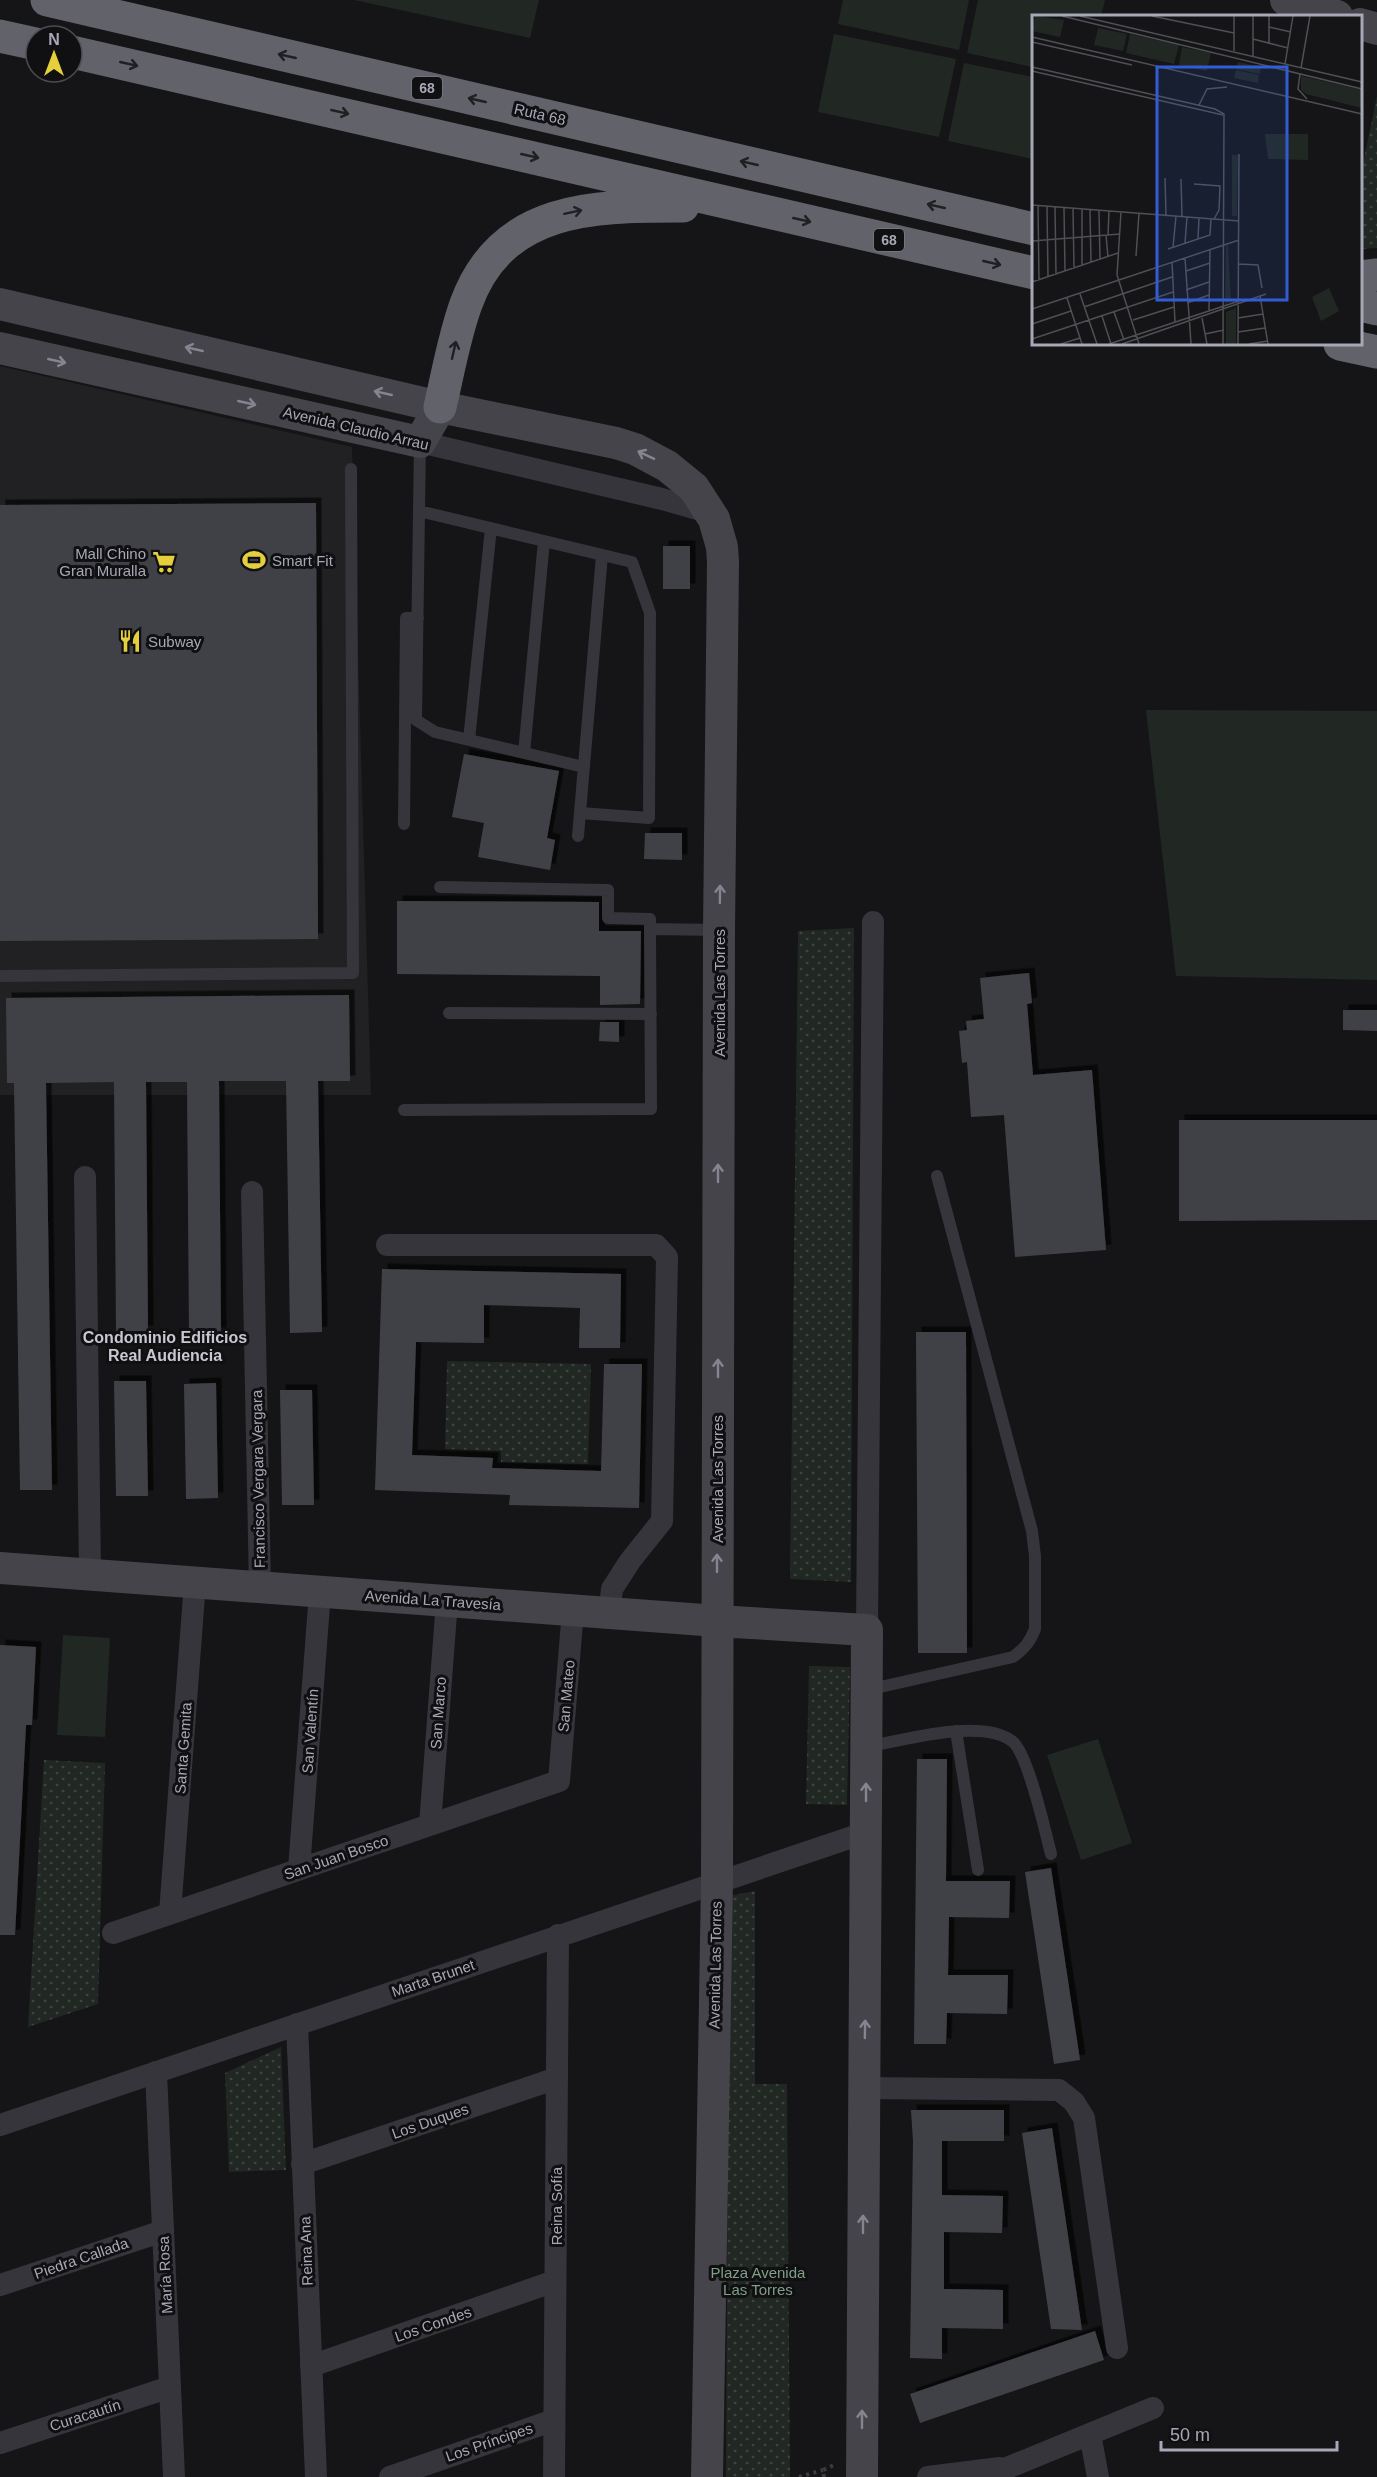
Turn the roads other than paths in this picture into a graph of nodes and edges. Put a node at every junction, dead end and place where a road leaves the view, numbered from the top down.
1 (47, 0) edge
2 (1286, 0) edge
3 (1334, 15) edge
4 (1362, 25) edge
5 (1377, 29) edge
6 (0, 36) edge
7 (24, 41) edge
8 (84, 55) edge
9 (745, 206) junction
10 (1032, 229) edge
11 (1032, 273) edge
12 (1377, 275) edge
13 (1362, 277) edge
14 (0, 304) edge
15 (1362, 305) edge
16 (1377, 309) edge
17 (1345, 345) edge
18 (0, 348) edge
19 (1377, 352) edge
20 (440, 406) junction
21 (420, 442) junction
22 (351, 469) dead end
23 (419, 511) junction
24 (711, 513) junction
25 (491, 528) junction
26 (544, 541) junction
27 (602, 555) junction
28 (418, 618) junction
29 (470, 740) junction
30 (524, 753) junction
31 (584, 767) junction
32 (580, 813) junction
33 (404, 824) dead end
34 (578, 836) dead end
35 (440, 887) dead end
36 (873, 922) dead end
37 (650, 929) junction
38 (719, 930) junction
39 (0, 976) edge
40 (449, 1012) dead end
41 (651, 1014) junction
42 (404, 1110) dead end
43 (937, 1176) dead end
44 (85, 1177) dead end
45 (252, 1192) dead end
46 (387, 1245) dead end
47 (0, 1568) edge
48 (90, 1575) junction
49 (195, 1582) junction
50 (260, 1587) junction
51 (320, 1592) junction
52 (447, 1601) junction
53 (573, 1610) junction
54 (609, 1613) junction
55 (717, 1621) junction
56 (867, 1630) junction
57 (866, 1690) junction
58 (956, 1731) junction
59 (866, 1748) junction
60 (559, 1781) joint
61 (430, 1825) junction
62 (867, 1832) junction
63 (1051, 1854) dead end
64 (299, 1869) junction
65 (978, 1870) dead end
66 (717, 1881) junction
67 (170, 1913) junction
68 (113, 1933) dead end
69 (558, 1935) junction
70 (297, 2024) junction
71 (156, 2072) junction
72 (557, 2078) junction
73 (864, 2088) junction
74 (0, 2125) edge
75 (302, 2164) junction
76 (163, 2231) junction
77 (555, 2281) junction
78 (0, 2285) edge
79 (1117, 2348) dead end
80 (311, 2366) junction
81 (170, 2387) junction
82 (1153, 2408) dead end
83 (555, 2420) junction
84 (1090, 2434) junction
85 (0, 2444) edge
86 (1010, 2467) junction
87 (174, 2477) edge
88 (316, 2477) edge
89 (390, 2477) edge
90 (554, 2477) edge
91 (707, 2477) edge
92 (862, 2477) edge
93 (928, 2477) edge
94 (985, 2477) edge
95 (1098, 2477) edge

10 -> 1 highway, Ruta 68 / 68
2 - 3 street
4 - 5 street
6 - 7 highway
8 -> 9 highway, 68
9 -> 11 highway, 68
20 -> 9 highway
12 - 13 highway
20 -> 14 street
15 - 16 highway
17 - 19 highway
18 -> 21 street, Avenida Claudio Arrau
20 - 21 street
24 -> 20 street, Avenida Las Torres
21 - 23 lane
21 - 24 street, Avenida Claudio Arrau
22 - 39 lane
23 - 25 lane
23 - 28 lane
38 -> 24 street, Avenida Las Torres
25 - 26 lane
25 - 29 lane
26 - 27 lane
26 - 30 lane
27 - 31 lane
27 - 32 lane
28 - 29 lane
28 - 33 lane
29 - 30 lane
30 - 31 lane
31 - 32 lane
32 - 34 lane
35 - 37 lane
36 - 56 street
37 - 38 lane
37 - 41 lane
55 -> 38 street, Avenida Las Torres
40 - 41 lane
41 - 42 lane
43 - 57 lane
44 - 48 street
45 - 50 street, Francisco Vergara Vergara
46 - 54 street
47 - 48 street, Avenida La Travesía
48 - 49 street, Avenida La Travesía
49 - 50 street, Avenida La Travesía
49 - 67 street, Santa Gemita
50 - 51 street, Avenida La Travesía
51 - 52 street, Avenida La Travesía
51 - 64 street, San Valentín
52 - 53 street, Avenida La Travesía
52 - 61 street, San Marco
53 - 54 street, Avenida La Travesía
53 - 60 street, San Mateo
54 - 55 street, Avenida La Travesía
55 - 56 street, Avenida La Travesía
55 - 66 street, Avenida Las Torres
56 - 57 street
57 - 59 street
58 - 59 lane
58 - 63 lane
58 - 65 lane
62 -> 59 street
60 - 61 street, San Juan Bosco
61 - 64 street, San Juan Bosco
62 - 66 street, Marta Brunet
73 -> 62 street
64 - 67 street, San Juan Bosco
66 - 69 street, Marta Brunet
66 - 91 street, Avenida Las Torres
67 - 68 street, San Juan Bosco
69 - 70 street, Marta Brunet
69 - 72 street, Reina Sofía
70 - 71 street, Marta Brunet
70 - 75 street, Reina Ana
71 - 74 street, Marta Brunet
71 - 76 street, María Rosa
72 - 75 street, Los Duques
72 - 77 street, Reina Sofía
73 - 79 street
92 -> 73 street
75 - 80 street, Reina Ana
76 - 78 street, Piedra Callada
76 - 81 street, María Rosa
77 - 80 street, Los Condes
77 - 83 street, Reina Sofía
80 - 88 street, Reina Ana
81 - 85 street, Curacautín
81 - 87 street, María Rosa
82 - 84 street
83 - 89 street, Los Príncipes
83 - 90 street, Reina Sofía
84 - 86 street
84 - 95 street
86 - 93 street
86 - 94 street

